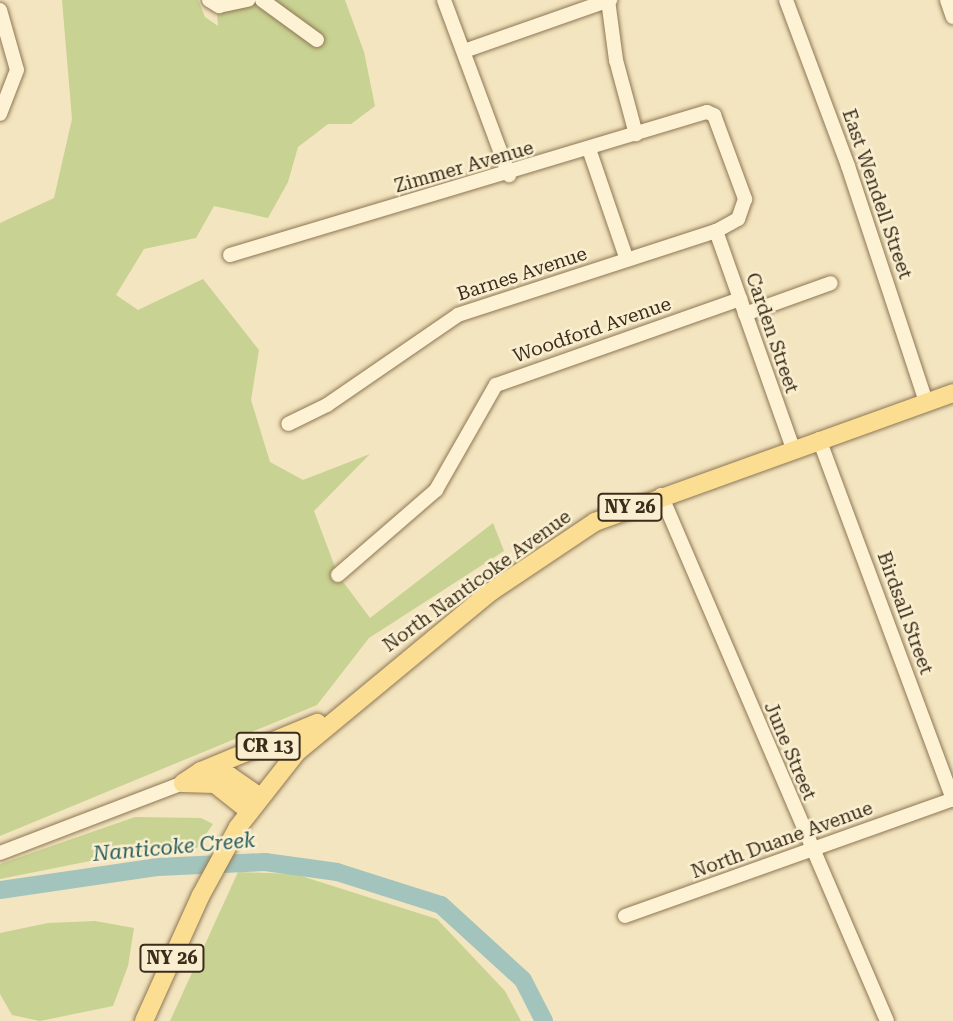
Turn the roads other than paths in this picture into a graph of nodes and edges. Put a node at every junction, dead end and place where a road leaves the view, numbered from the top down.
1 (209, 0) edge
2 (248, 0) edge
3 (262, 0) edge
4 (444, 0) edge
5 (608, 0) edge
6 (786, 0) edge
7 (947, 0) edge
8 (0, 10) edge
9 (953, 17) edge
10 (317, 40) dead end
11 (464, 51) junction
12 (0, 114) edge
13 (636, 135) junction
14 (589, 149) junction
15 (509, 175) junction
16 (744, 210) joint
17 (716, 230) junction
18 (230, 255) dead end
19 (627, 260) junction
20 (831, 283) dead end
21 (740, 299) junction
22 (745, 314) junction
23 (953, 395) edge
24 (926, 402) junction
25 (288, 424) dead end
26 (820, 439) junction
27 (793, 448) junction
28 (661, 495) junction
29 (338, 575) dead end
30 (350, 703) junction
31 (201, 771) junction
32 (183, 783) junction
33 (953, 800) edge
34 (255, 804) junction
35 (811, 849) junction
36 (0, 853) edge
37 (625, 916) dead end
38 (144, 1021) edge
39 (887, 1021) edge

1 - 2 street
3 - 10 street
4 - 11 street
5 - 11 street
5 - 13 street
6 - 24 street, East Wendell Street
7 - 9 street
8 - 12 street
11 - 15 street
13 - 14 street, Zimmer Avenue
13 - 16 street, Zimmer Avenue
14 - 15 street, Zimmer Avenue
14 - 19 street
15 - 18 street, Zimmer Avenue
16 - 17 street, Barnes Avenue
17 - 19 street, Barnes Avenue
17 - 21 street, Carden Street
19 - 25 street, Barnes Avenue
20 - 22 street
21 - 22 street, Carden Street
21 - 29 street, Woodford Avenue
22 - 27 street, Carden Street
23 - 24 main road, North Nanticoke Avenue / NY 26
24 - 26 main road, North Nanticoke Avenue / NY 26
26 - 27 main road, North Nanticoke Avenue / NY 26
26 - 33 street, Birdsall Street
27 - 28 main road, North Nanticoke Avenue / NY 26
28 - 30 main road, North Nanticoke Avenue / NY 26
28 - 35 street, June Street
30 - 31 main road, CR 13
30 - 34 main road, NY 26
31 - 32 main road, CR 13
31 - 34 main road, CR 13
32 - 34 main road, CR 13
32 - 36 street, CR 13
33 - 35 street, North Duane Avenue
34 - 38 main road, NY 26
35 - 37 street, North Duane Avenue
35 - 39 street, June Street

